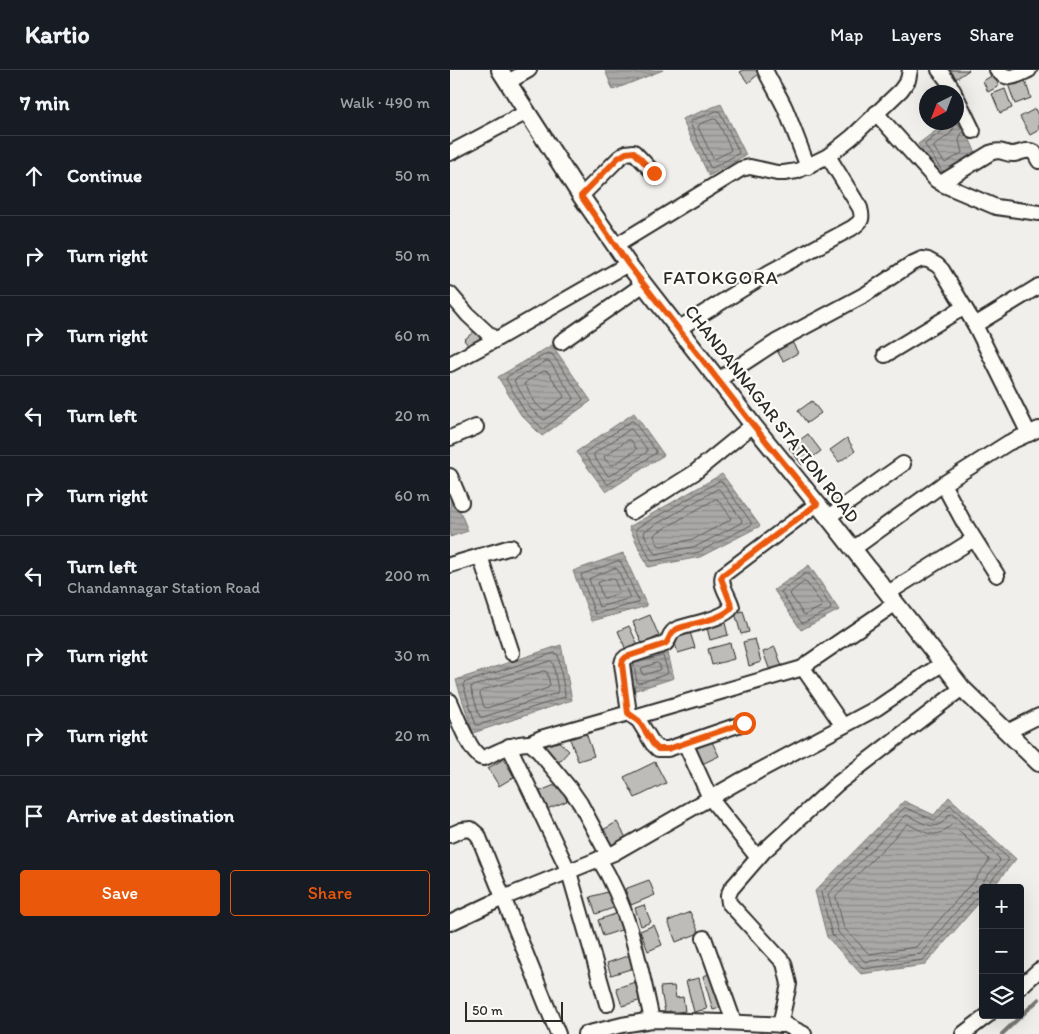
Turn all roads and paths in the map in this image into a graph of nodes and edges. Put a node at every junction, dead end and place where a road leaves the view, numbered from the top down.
1 (529, 70) edge
2 (765, 70) edge
3 (912, 70) edge
4 (939, 70) edge
5 (997, 70) edge
6 (1029, 70) edge
7 (504, 76) edge
8 (950, 85) edge
9 (527, 112) junction
10 (876, 114) junction
11 (964, 114) edge
12 (973, 131) dead end
13 (450, 153) edge
14 (828, 156) junction
15 (1039, 161) edge
16 (808, 167) junction
17 (654, 173) dead end
18 (941, 183) junction
19 (581, 196) junction
20 (1039, 213) edge
21 (615, 246) junction
22 (628, 264) junction
23 (644, 284) junction
24 (1038, 290) edge
25 (450, 294) edge
26 (964, 307) junction
27 (975, 325) junction
28 (678, 329) junction
29 (495, 340) junction
30 (561, 342) dead end
31 (885, 355) dead end
32 (450, 364) edge
33 (718, 380) junction
34 (753, 425) junction
35 (476, 427) dead end
36 (1034, 431) edge
37 (450, 438) edge
38 (903, 464) dead end
39 (450, 476) edge
40 (943, 484) junction
41 (462, 502) dead end
42 (817, 504) junction
43 (632, 512) dead end
44 (828, 517) junction
45 (974, 539) junction
46 (511, 547) dead end
47 (854, 549) junction
48 (480, 556) junction
49 (450, 566) edge
50 (997, 575) dead end
51 (892, 598) junction
52 (512, 653) dead end
53 (943, 663) junction
54 (803, 668) junction
55 (962, 688) junction
56 (450, 701) edge
57 (631, 715) junction
58 (1039, 716) edge
59 (744, 723) dead end
60 (843, 726) junction
61 (1007, 732) junction
62 (530, 743) junction
63 (685, 743) junction
64 (509, 746) junction
65 (1039, 763) edge
66 (710, 798) junction
67 (450, 835) edge
68 (604, 857) junction
69 (758, 858) junction
70 (569, 872) junction
71 (503, 898) junction
72 (450, 923) edge
73 (704, 938) dead end
74 (1039, 970) edge
75 (1024, 983) edge
76 (607, 1004) dead end
77 (983, 1019) edge
78 (652, 1020) junction
79 (734, 1022) junction
80 (780, 1025) junction
81 (601, 1032) edge
82 (558, 1034) edge
83 (585, 1034) edge
84 (804, 1034) edge
85 (963, 1034) edge

1 - 7 street
2 - 16 street
3 - 10 street
4 - 8 street
5 - 6 street
7 - 9 main road, CHANDANNAGAR STATION ROAD
9 - 13 street
9 - 19 main road, CHANDANNAGAR STATION ROAD
10 - 14 street
10 - 18 street
11 - 12 street
14 - 16 street
14 - 28 street
15 - 18 street
16 - 21 street
17 - 19 street
18 - 20 street
19 - 21 main road, CHANDANNAGAR STATION ROAD
21 - 22 main road, CHANDANNAGAR STATION ROAD
22 - 23 main road, CHANDANNAGAR STATION ROAD
22 - 29 street
23 - 28 main road, CHANDANNAGAR STATION ROAD
23 - 30 street
24 - 27 street
25 - 29 street
26 - 27 street
26 - 31 street
26 - 33 street
27 - 36 street
28 - 33 main road, CHANDANNAGAR STATION ROAD
29 - 32 street
33 - 34 main road, CHANDANNAGAR STATION ROAD
34 - 42 main road, CHANDANNAGAR STATION ROAD
34 - 43 street
35 - 37 street
36 - 40 street
38 - 44 street
39 - 41 street
40 - 45 street
40 - 47 street
42 - 44 main road, CHANDANNAGAR STATION ROAD
42 - 57 street
44 - 47 main road, CHANDANNAGAR STATION ROAD
45 - 50 street
45 - 51 street
46 - 48 street
47 - 51 main road, CHANDANNAGAR STATION ROAD
48 - 49 street
48 - 52 street
51 - 53 main road, CHANDANNAGAR STATION ROAD
51 - 54 street
53 - 55 main road, CHANDANNAGAR STATION ROAD
53 - 60 street
54 - 57 street
54 - 60 street
55 - 61 main road, CHANDANNAGAR STATION ROAD
55 - 69 street
56 - 64 street
57 - 62 street
57 - 63 street
58 - 61 street
59 - 63 street
60 - 66 street
61 - 65 main road, CHANDANNAGAR STATION ROAD
62 - 64 street
62 - 68 street
63 - 66 street
64 - 70 street
66 - 68 street
66 - 69 street
67 - 71 street
68 - 70 street
68 - 78 street
69 - 80 street
70 - 71 street
70 - 76 street
71 - 72 street
71 - 82 street
73 - 79 street
74 - 75 street
77 - 85 street
78 - 79 street
78 - 81 street
79 - 80 street
80 - 84 street
81 - 83 street

